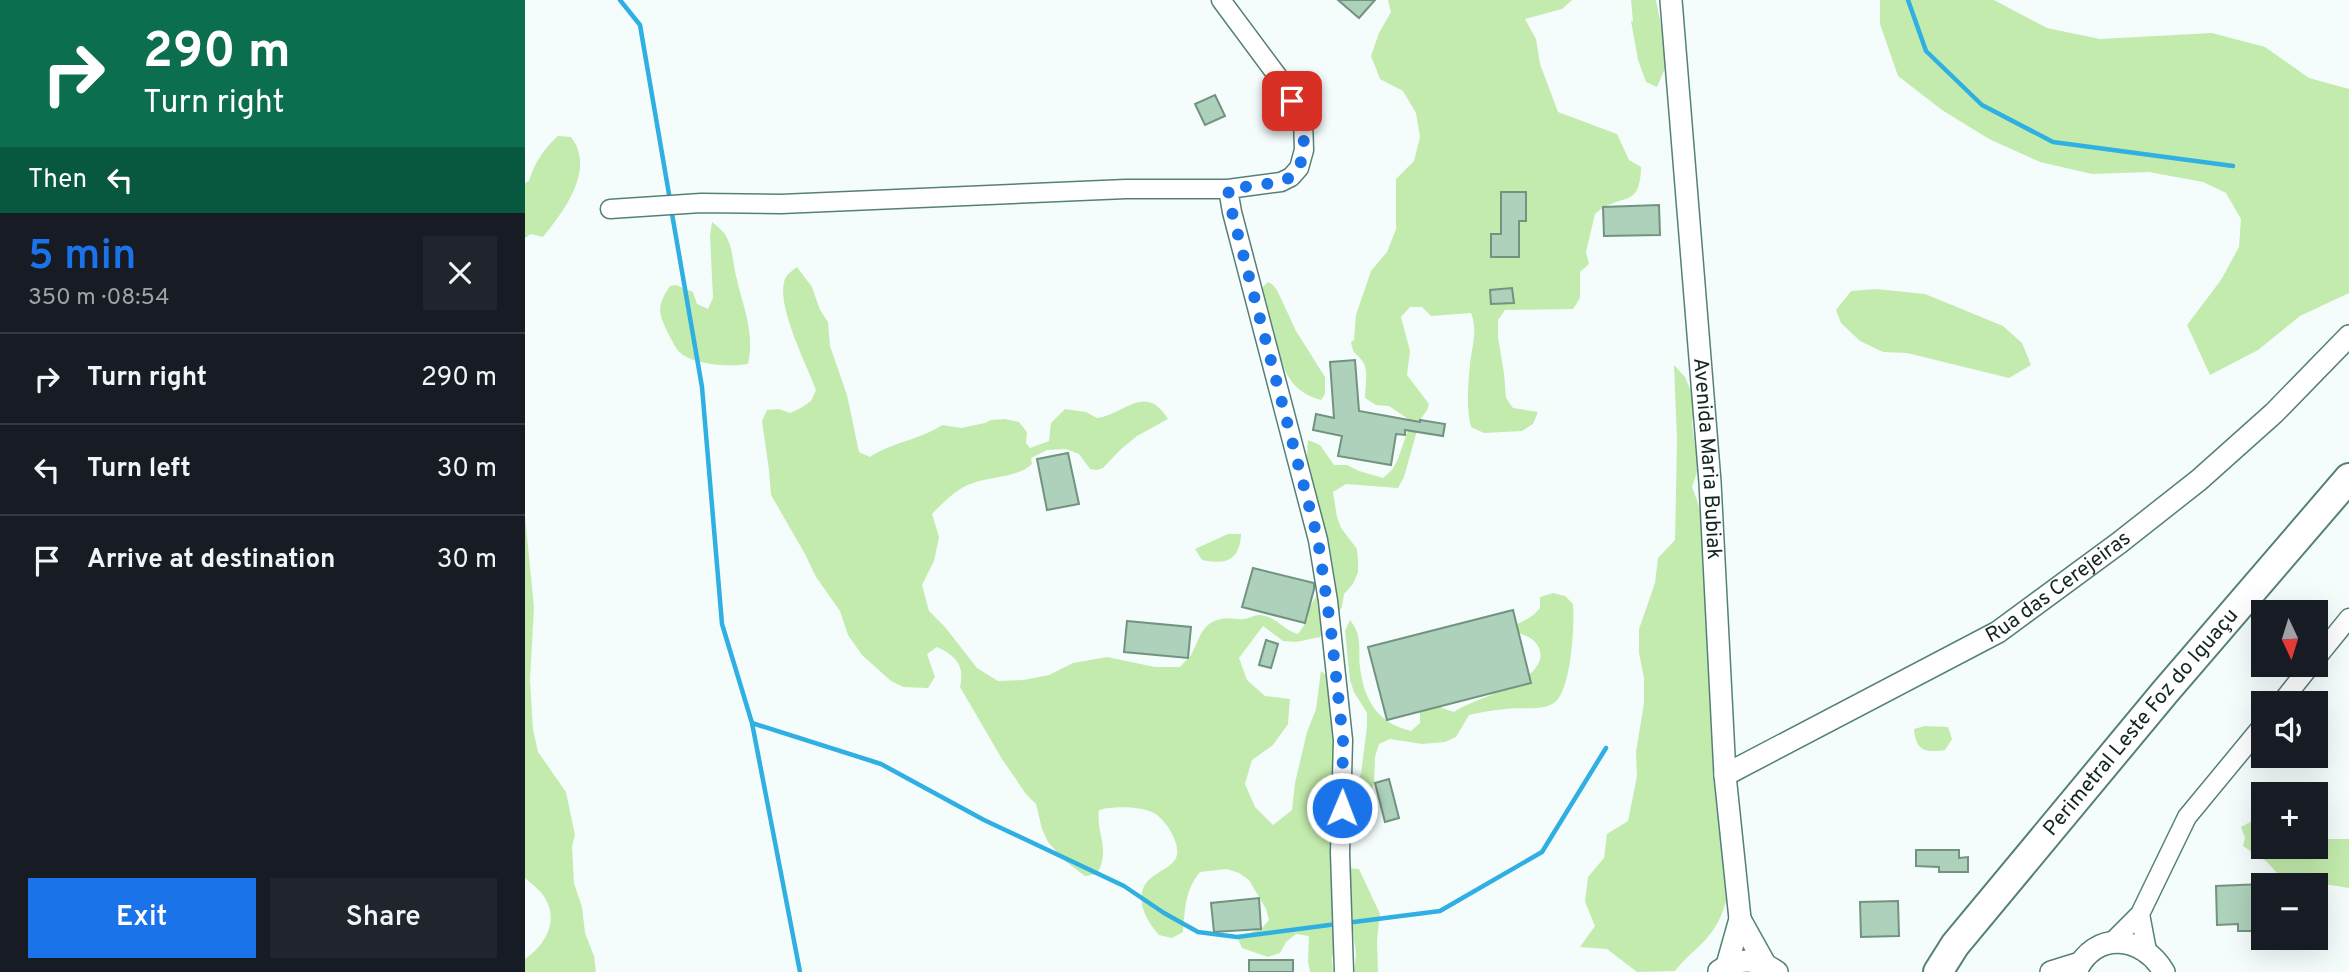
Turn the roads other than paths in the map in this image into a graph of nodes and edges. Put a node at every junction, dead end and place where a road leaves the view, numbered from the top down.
1 (1221, 0) edge
2 (1671, 0) edge
3 (1228, 189) junction
4 (610, 209) dead end
5 (2349, 336) edge
6 (2349, 478) edge
7 (2349, 618) edge
8 (2328, 644) edge
9 (2301, 677) edge
10 (2290, 691) edge
11 (2251, 740) edge
12 (1725, 775) junction
13 (2140, 914) junction
14 (1740, 919) junction
15 (2111, 943) junction
16 (2147, 951) junction
17 (2078, 967) edge
18 (1722, 968) edge
19 (1771, 968) edge
20 (1344, 972) edge
21 (1938, 972) edge
22 (2051, 972) edge
23 (2164, 972) edge

1 - 3 street
2 - 12 street, Avenida Maria Bubiak
3 - 4 street
3 - 20 street
5 - 12 street, Rua das Cerejeiras
6 - 21 highway, Perimetral Leste Foz do Iguaçu
7 - 8 street
9 - 10 street
11 - 13 street
12 - 14 street, Avenida Maria Bubiak
13 - 15 street
13 - 16 street
14 - 18 street, Avenida Maria Bubiak
14 - 19 street, Avenida Maria Bubiak
15 - 16 street
15 - 17 street
16 - 23 street
17 - 22 street
18 - 19 street

